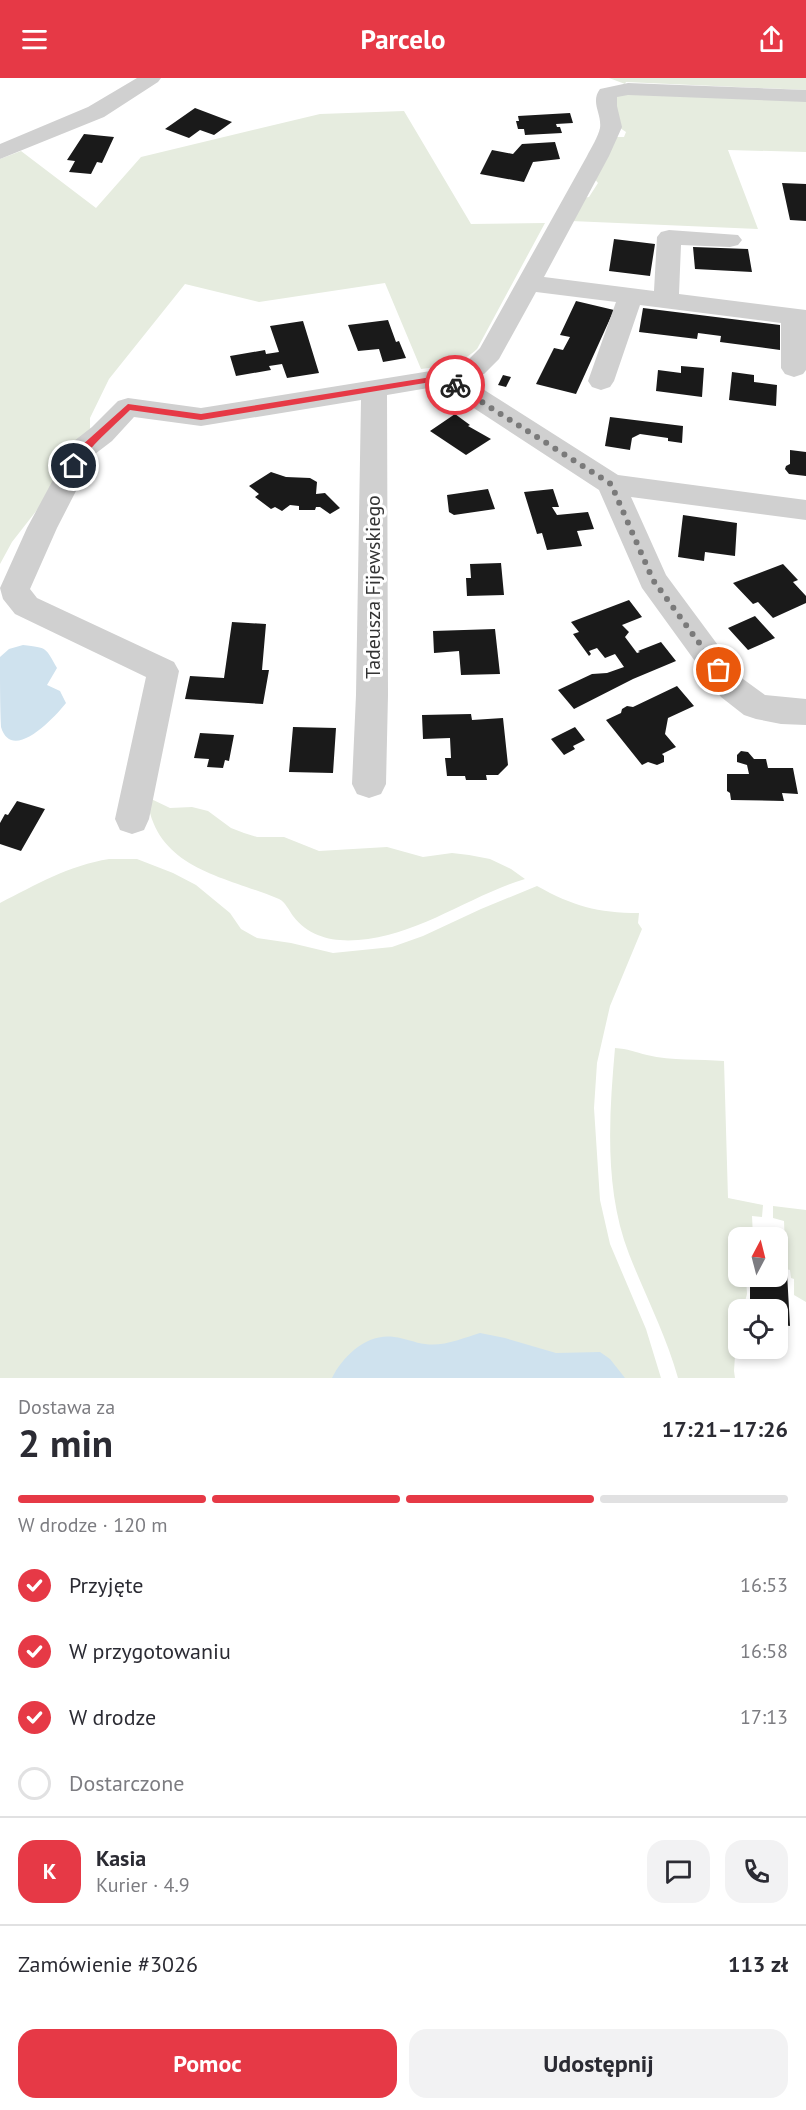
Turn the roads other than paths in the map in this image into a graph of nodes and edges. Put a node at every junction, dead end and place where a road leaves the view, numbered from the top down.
1 (151, 78) edge
2 (603, 85) edge
3 (806, 96) edge
4 (0, 152) edge
5 (730, 240) dead end
6 (528, 283) junction
7 (631, 296) junction
8 (666, 301) junction
9 (800, 317) edge
10 (794, 368) dead end
11 (444, 377) junction
12 (601, 381) dead end
13 (374, 390) junction
14 (611, 484) junction
15 (806, 510) edge
16 (806, 712) edge
17 (369, 784) dead end
18 (132, 819) dead end

1 - 4 street
2 - 3 street
2 - 6 street
5 - 8 street
6 - 7 street
6 - 11 street
7 - 8 street
7 - 12 street
8 - 9 street
9 - 10 street
11 - 13 street
11 - 14 street
13 - 17 street, Tadeusza Fijewskiego
13 - 18 street
14 - 15 street
14 - 16 street

